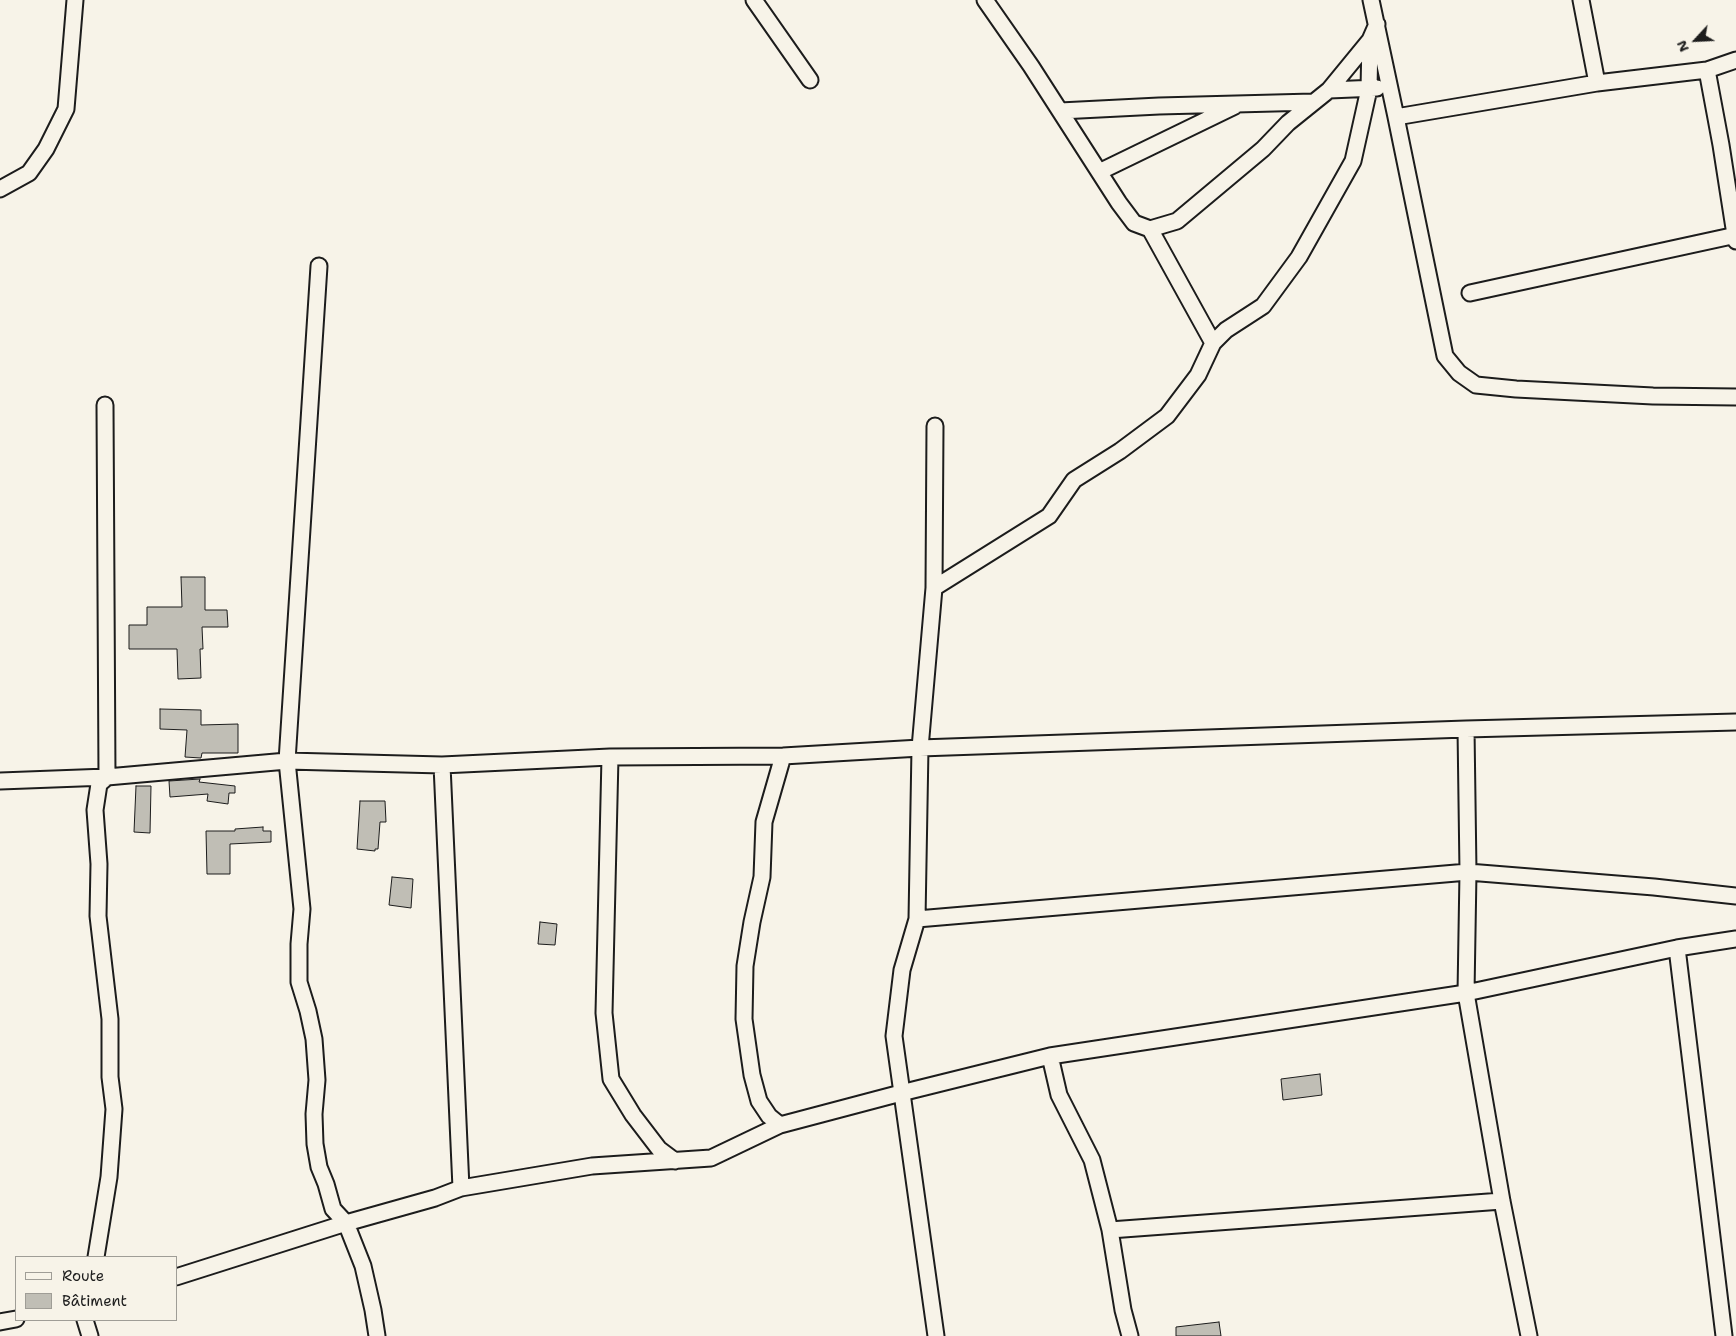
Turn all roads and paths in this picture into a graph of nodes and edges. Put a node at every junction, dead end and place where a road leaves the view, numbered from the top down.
1 (75, 0) edge
2 (754, 0) edge
3 (985, 0) edge
4 (1371, 0) edge
5 (1581, 0) edge
6 (1377, 24) junction
7 (1370, 40) junction
8 (1736, 60) edge
9 (1707, 70) junction
10 (810, 80) dead end
11 (1597, 83) junction
12 (1390, 86) junction
13 (1369, 89) junction
14 (1329, 90) junction
15 (1313, 102) junction
16 (1238, 104) junction
17 (1060, 111) junction
18 (1396, 117) junction
19 (1099, 172) junction
20 (0, 189) edge
21 (1150, 229) junction
22 (1736, 236) edge
23 (1736, 241) edge
24 (319, 266) dead end
25 (1470, 293) dead end
26 (1212, 343) junction
27 (1736, 397) edge
28 (105, 405) dead end
29 (935, 426) dead end
30 (934, 588) junction
31 (1736, 722) edge
32 (1466, 729) junction
33 (920, 748) junction
34 (783, 756) junction
35 (610, 757) junction
36 (287, 761) junction
37 (442, 765) junction
38 (107, 777) junction
39 (0, 781) edge
40 (1468, 872) junction
41 (1736, 896) edge
42 (917, 920) junction
43 (1736, 938) edge
44 (1678, 948) junction
45 (1466, 994) junction
46 (1050, 1056) junction
47 (901, 1093) junction
48 (780, 1125) junction
49 (675, 1161) junction
50 (461, 1188) junction
51 (1502, 1201) junction
52 (346, 1223) junction
53 (1110, 1230) junction
54 (96, 1256) edge
55 (178, 1276) edge
56 (15, 1319) edge
57 (86, 1321) edge
58 (0, 1322) edge
59 (90, 1336) edge
60 (377, 1336) edge
61 (936, 1336) edge
62 (1130, 1336) edge
63 (1529, 1336) edge
64 (1724, 1336) edge

1 - 20 street
2 - 10 street
3 - 17 street
4 - 6 street
5 - 11 street
6 - 7 street
6 - 12 street
7 - 13 street
7 - 14 street
8 - 9 street
9 - 11 street
9 - 22 street
11 - 18 street
12 - 13 street
12 - 18 street
13 - 14 street
13 - 26 street
14 - 15 street
15 - 16 street
15 - 21 street
16 - 17 street
16 - 19 street
17 - 19 street
18 - 27 street
19 - 21 street
21 - 26 street
22 - 23 street
22 - 25 street
24 - 36 street
26 - 30 street
28 - 38 street
29 - 30 street
30 - 33 street
31 - 32 street
32 - 33 street
32 - 40 street
33 - 34 street
33 - 42 street
34 - 35 street
34 - 48 street
35 - 37 street
35 - 49 street
36 - 37 street
36 - 38 street
36 - 52 street
37 - 50 street
38 - 39 street
38 - 54 street
40 - 41 street
40 - 42 street
40 - 45 street
42 - 47 street
43 - 44 street
44 - 45 street
44 - 64 street
45 - 46 street
45 - 51 street
46 - 47 street
46 - 53 street
47 - 48 street
47 - 61 street
48 - 49 street
49 - 50 street
50 - 52 street
51 - 53 street
51 - 63 street
52 - 55 street
52 - 60 street
53 - 62 street
56 - 58 street
57 - 59 street

